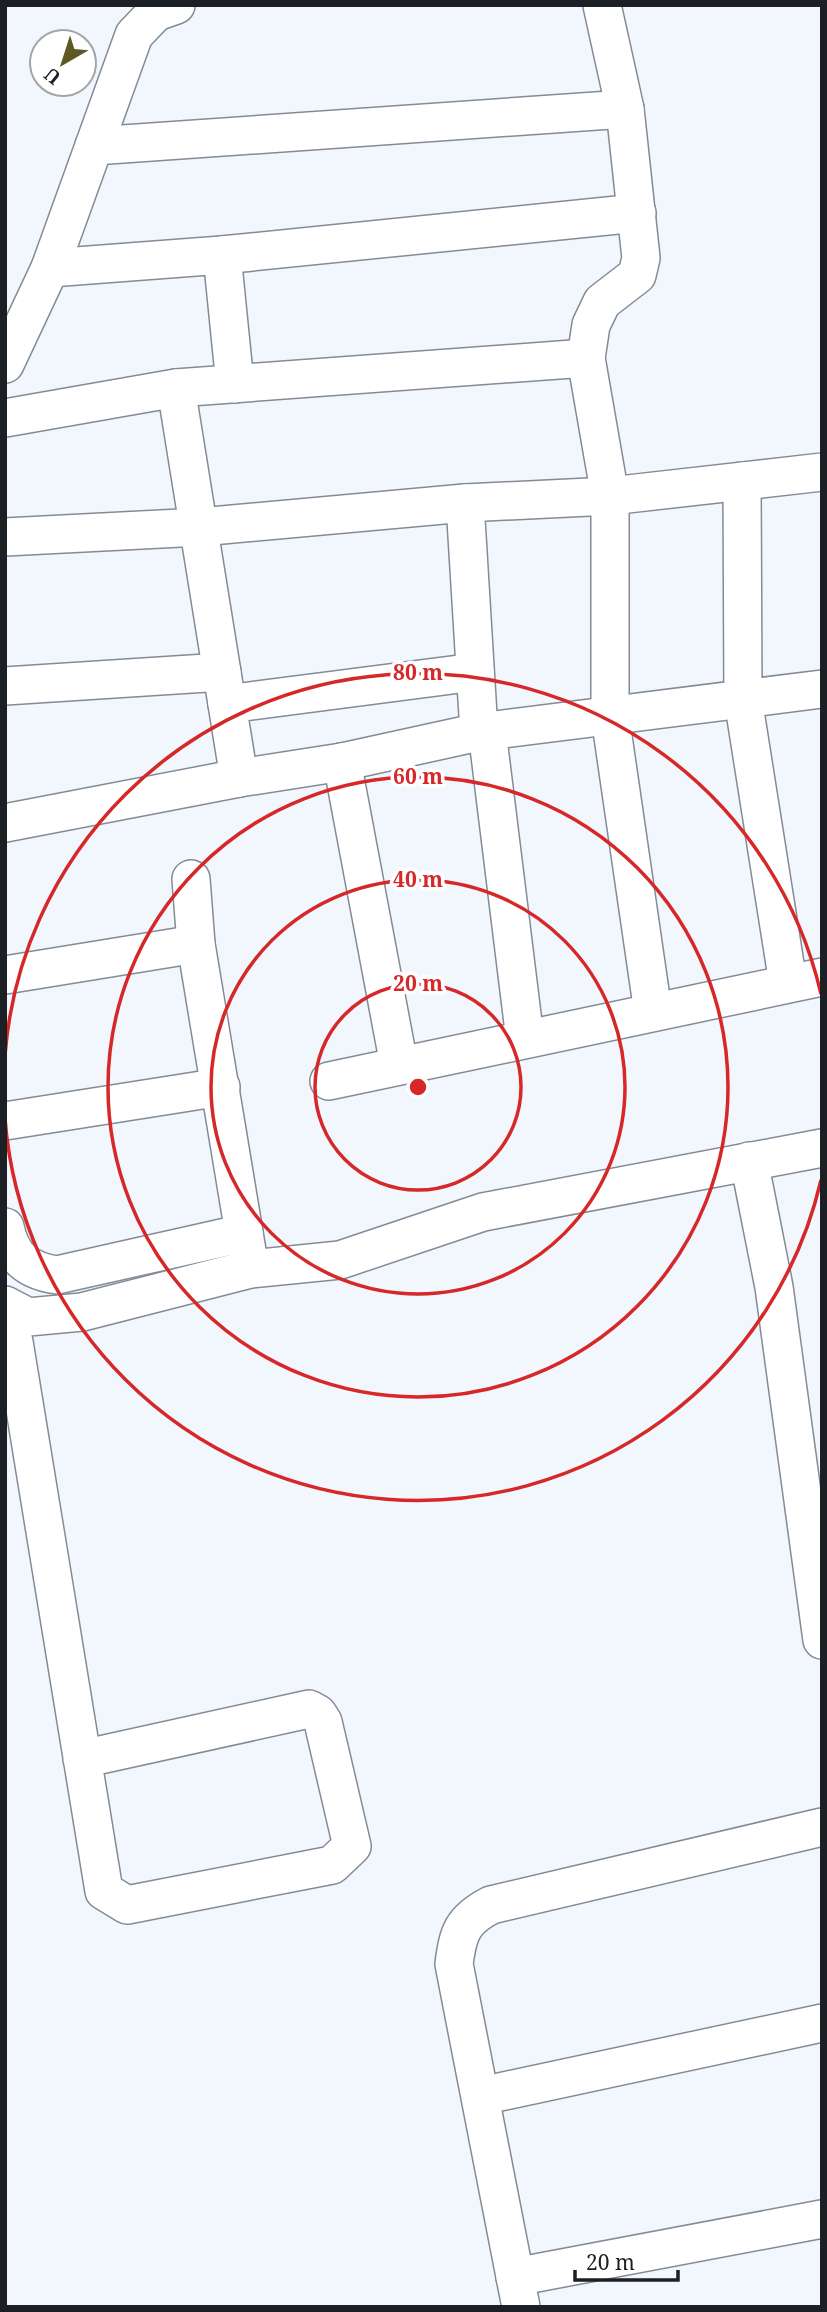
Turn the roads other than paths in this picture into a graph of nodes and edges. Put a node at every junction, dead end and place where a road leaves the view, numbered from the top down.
1 (176, 5) edge
2 (602, 5) edge
3 (625, 108) junction
4 (94, 146) junction
5 (637, 213) junction
6 (222, 255) junction
7 (51, 268) junction
8 (586, 358) junction
9 (5, 364) edge
10 (235, 384) junction
11 (176, 388) junction
12 (5, 418) edge
13 (822, 472) edge
14 (742, 481) junction
15 (610, 496) junction
16 (465, 503) junction
17 (200, 527) junction
18 (5, 537) edge
19 (475, 672) junction
20 (5, 686) edge
21 (225, 688) junction
22 (822, 690) edge
23 (743, 699) junction
24 (610, 716) junction
25 (483, 732) junction
26 (342, 762) junction
27 (239, 778) junction
28 (5, 823) edge
29 (191, 879) dead end
30 (196, 944) junction
31 (5, 975) edge
32 (805, 980) edge
33 (653, 1012) junction
34 (525, 1039) junction
35 (399, 1065) junction
36 (329, 1081) dead end
37 (221, 1087) junction
38 (5, 1121) edge
39 (822, 1148) edge
40 (749, 1161) junction
41 (5, 1227) edge
42 (244, 1233) junction
43 (250, 1269) junction
44 (13, 1328) edge
45 (812, 1501) edge
46 (822, 1640) edge
47 (82, 1759) junction
48 (822, 1827) edge
49 (822, 2023) edge
50 (481, 2096) junction
51 (822, 2219) edge
52 (518, 2292) edge

1 - 4 street
2 - 3 street
3 - 4 street
3 - 5 street
4 - 7 street
5 - 6 street
5 - 8 street
6 - 7 street
6 - 10 street
7 - 9 street
8 - 10 street
8 - 15 street
10 - 11 street
11 - 12 street
11 - 17 street
13 - 14 street
14 - 15 street
14 - 23 street
15 - 16 street
15 - 24 street
16 - 17 street
16 - 19 street
17 - 18 street
17 - 21 street
19 - 21 street
19 - 25 street
20 - 21 street
21 - 27 street
22 - 23 street
23 - 24 street
23 - 32 street
24 - 25 street
24 - 33 street
25 - 26 street
25 - 34 street
26 - 27 street
26 - 35 street
27 - 28 street
29 - 30 street
30 - 31 street
30 - 37 street
32 - 33 street
33 - 34 street
34 - 35 street
35 - 36 street
37 - 38 street
37 - 42 street
39 - 40 street
40 - 43 street
40 - 45 street
41 - 42 street
42 - 43 street
43 - 44 street
44 - 47 street
45 - 46 street
47 - 47 street
48 - 50 street
49 - 50 street
50 - 52 street
51 - 52 street

